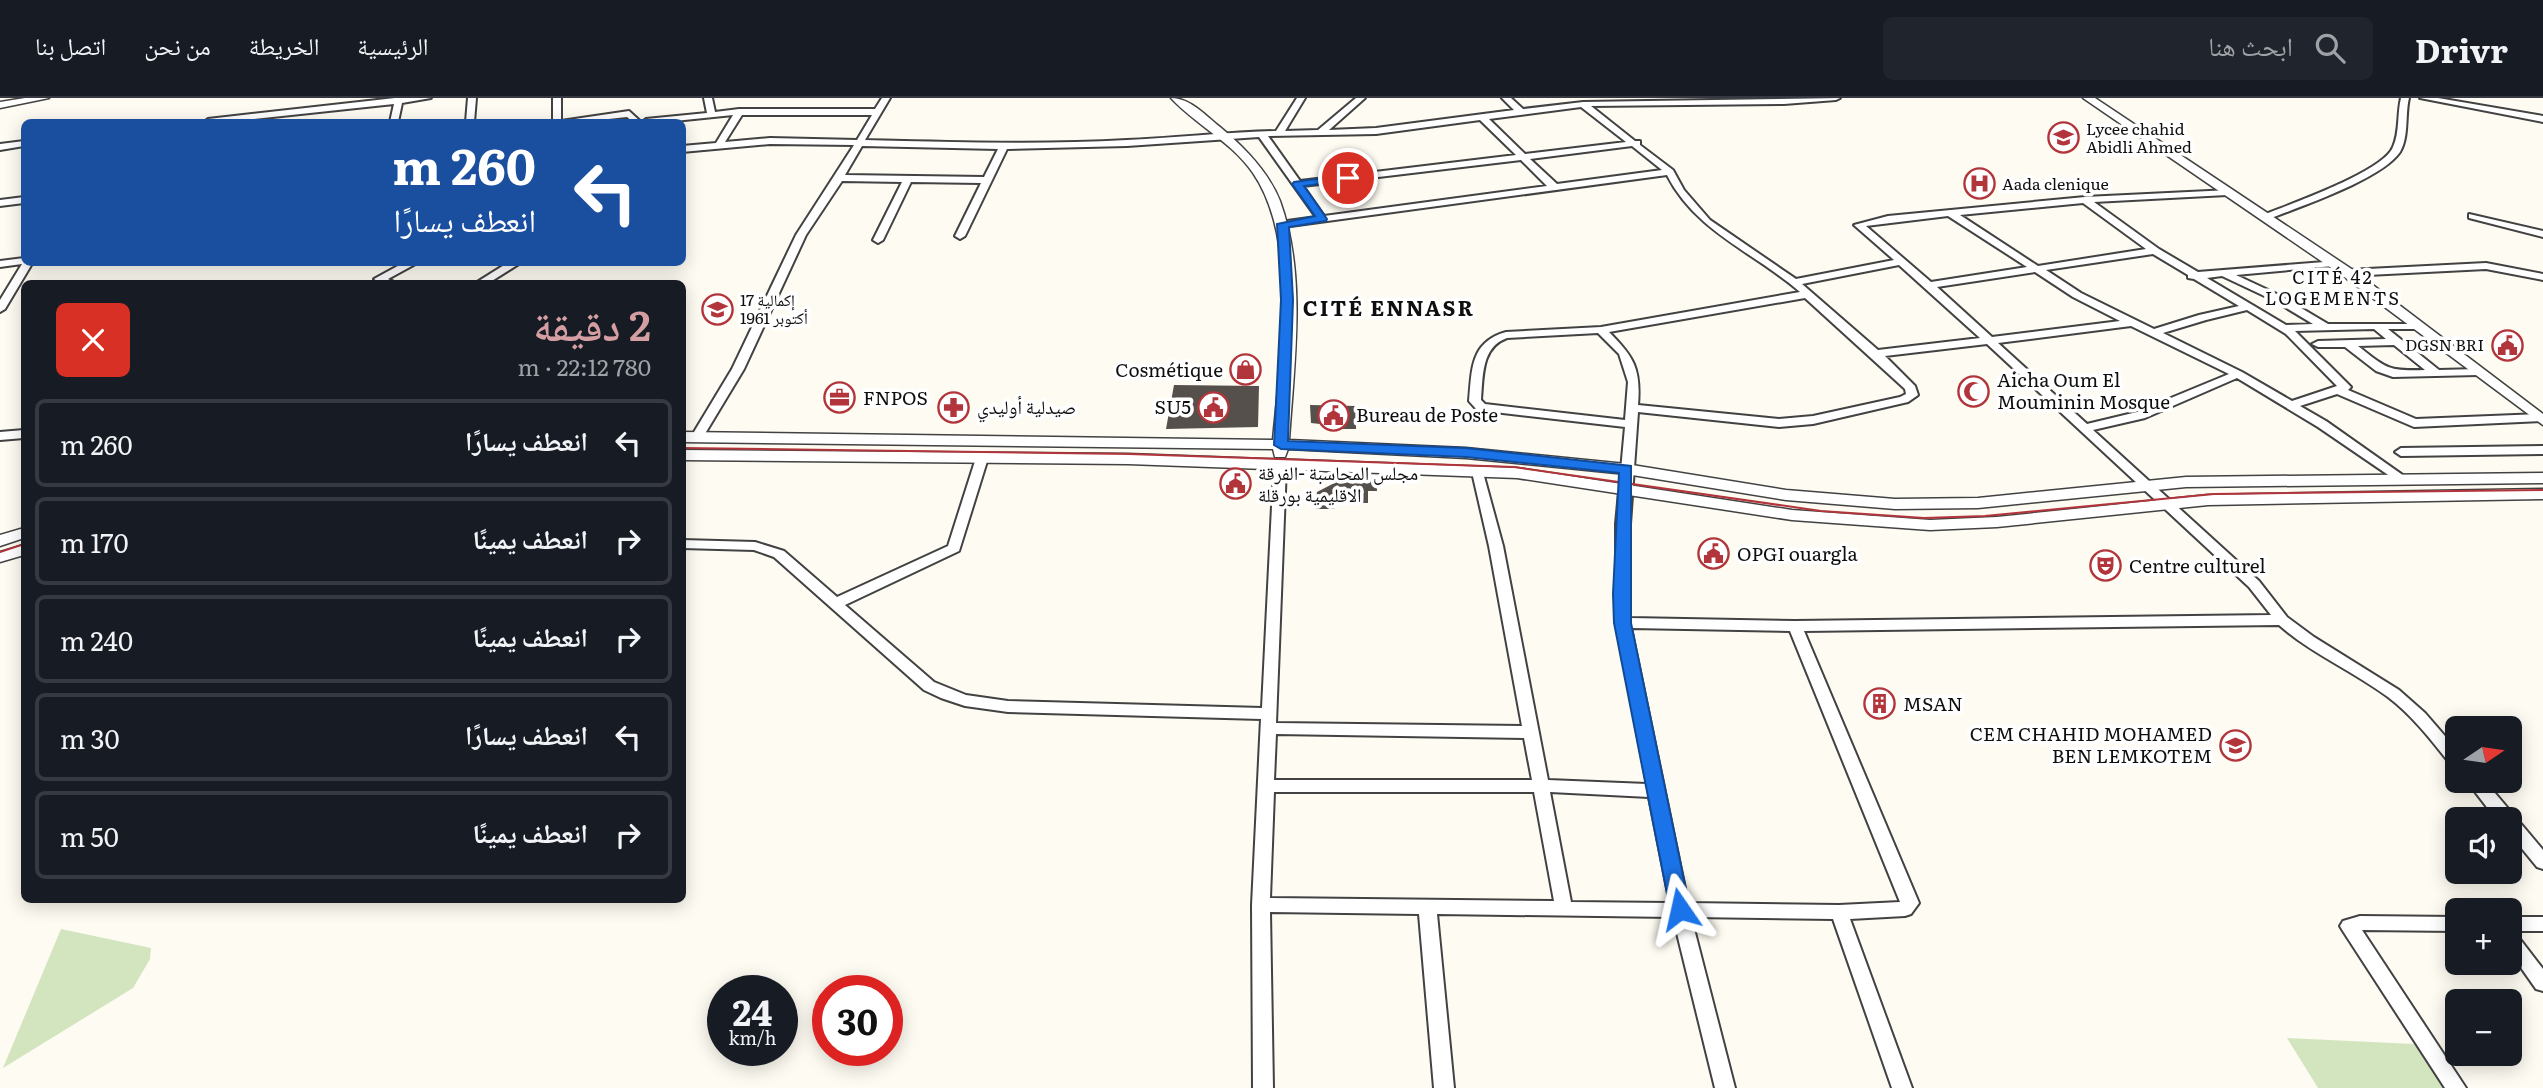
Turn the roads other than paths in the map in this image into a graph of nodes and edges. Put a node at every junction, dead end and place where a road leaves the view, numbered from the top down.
1 (44, 98) edge
2 (427, 98) edge
3 (472, 98) edge
4 (557, 98) edge
5 (708, 98) edge
6 (887, 98) edge
7 (1176, 98) edge
8 (1301, 98) edge
9 (1361, 98) edge
10 (1506, 98) edge
11 (1836, 98) edge
12 (2088, 98) edge
13 (2404, 98) edge
14 (2424, 98) edge
15 (399, 100) edge
16 (1599, 100) edge
17 (1674, 100) edge
18 (1751, 100) edge
19 (1583, 104) junction
20 (0, 105) edge
21 (739, 112) junction
22 (879, 112) junction
23 (1521, 112) junction
24 (712, 115) junction
25 (1483, 118) junction
26 (234, 119) edge
27 (395, 119) edge
28 (470, 119) edge
29 (557, 119) edge
30 (585, 119) edge
31 (634, 119) edge
32 (674, 119) edge
33 (2543, 119) edge
34 (1280, 132) junction
35 (1321, 132) junction
36 (1261, 133) junction
37 (1223, 135) junction
38 (860, 141) junction
39 (1637, 143) junction
40 (21, 144) edge
41 (719, 145) junction
42 (1004, 146) junction
43 (0, 147) edge
44 (686, 149) edge
45 (1523, 156) junction
46 (1670, 172) junction
47 (839, 178) junction
48 (908, 179) junction
49 (987, 180) junction
50 (1297, 184) junction
51 (1555, 188) junction
52 (2227, 192) junction
53 (21, 200) edge
54 (2085, 200) junction
55 (0, 203) edge
56 (1950, 214) junction
57 (2472, 216) dead end
58 (2266, 217) junction
59 (1322, 219) junction
60 (1283, 224) junction
61 (2543, 234) edge
62 (960, 236) dead end
63 (878, 240) dead end
64 (2155, 251) junction
65 (21, 262) edge
66 (1899, 262) junction
67 (2333, 263) junction
68 (0, 264) edge
69 (24, 266) edge
70 (406, 266) edge
71 (510, 266) edge
72 (2033, 267) junction
73 (2224, 273) junction
74 (2348, 273) junction
75 (2192, 276) junction
76 (2543, 277) edge
77 (377, 280) edge
78 (486, 280) edge
79 (1794, 282) junction
80 (1929, 285) junction
81 (13, 288) junction
82 (0, 290) edge
83 (1808, 294) junction
84 (2248, 307) junction
85 (0, 309) edge
86 (2132, 323) junction
87 (2377, 326) junction
88 (2418, 326) junction
89 (2326, 327) junction
90 (2284, 328) junction
91 (1601, 330) junction
92 (2153, 333) junction
93 (1987, 342) junction
94 (2397, 342) junction
95 (2347, 343) junction
96 (2318, 344) dead end
97 (1875, 354) junction
98 (2479, 372) junction
99 (2436, 373) junction
100 (2238, 374) junction
101 (2341, 391) junction
102 (2292, 405) junction
103 (1632, 408) junction
104 (2541, 420) edge
105 (1630, 424) junction
106 (2085, 428) junction
107 (21, 434) edge
108 (0, 436) edge
109 (690, 437) edge
110 (1281, 445) junction
111 (2543, 450) edge
112 (2401, 452) dead end
113 (686, 455) edge
114 (982, 458) junction
115 (1280, 466) junction
116 (1626, 469) junction
117 (1478, 472) junction
118 (2543, 478) edge
119 (2400, 479) junction
120 (2148, 485) junction
121 (1628, 488) junction
122 (2543, 495) edge
123 (2169, 503) junction
124 (21, 534) edge
125 (0, 541) edge
126 (686, 544) edge
127 (21, 551) edge
128 (0, 557) edge
129 (837, 603) junction
130 (2281, 620) junction
131 (1623, 623) junction
132 (1794, 625) junction
133 (1269, 721) junction
134 (1531, 732) junction
135 (2445, 747) edge
136 (1267, 786) junction
137 (1541, 786) junction
138 (1656, 791) junction
139 (2485, 793) edge
140 (2496, 807) edge
141 (2522, 837) edge
142 (2543, 862) edge
143 (1261, 905) junction
144 (1427, 907) junction
145 (1564, 909) junction
146 (1680, 909) junction
147 (1839, 912) junction
148 (2445, 924) edge
149 (2522, 924) edge
150 (2543, 924) edge
151 (2522, 955) edge
152 (2543, 983) edge
153 (1263, 1088) edge
154 (1444, 1088) edge
155 (1725, 1088) edge
156 (1902, 1088) edge
157 (2456, 1088) edge

1 - 20 street
2 - 15 street
3 - 28 street
4 - 29 street
5 - 24 street
6 - 22 street
7 - 37 street
8 - 34 street
9 - 35 street
10 - 23 street
11 - 18 street
12 - 52 street
13 - 58 street
14 - 33 street
15 - 26 street
15 - 27 street
16 - 17 street
16 - 19 street
17 - 18 street
19 - 23 street
19 - 39 street
21 - 22 street
21 - 24 street
21 - 41 street
22 - 38 street
23 - 25 street
24 - 32 street
25 - 35 street
25 - 45 street
30 - 31 street
34 - 35 street
34 - 36 street
36 - 37 street
36 - 50 street
37 - 42 street
37 - 60 street
38 - 41 street
38 - 42 street
38 - 47 street
39 - 45 street
39 - 46 street
40 - 43 street
41 - 44 street
42 - 49 street
45 - 50 street
45 - 51 street
46 - 51 street
46 - 79 street
47 - 48 street
47 - 109 street
48 - 49 street
48 - 63 street
49 - 62 street
50 - 59 street
51 - 59 street
52 - 54 street
52 - 58 street
53 - 55 street
54 - 56 street
54 - 64 street
56 - 66 street
56 - 72 street
57 - 61 street
58 - 67 street
59 - 60 street
60 - 110 street
64 - 72 street
64 - 75 street
65 - 68 street
66 - 79 street
66 - 80 street
67 - 73 street
67 - 74 street
69 - 81 street
70 - 77 street
71 - 78 street
72 - 80 street
72 - 86 street
73 - 75 street
73 - 89 street
74 - 76 street
74 - 88 street
75 - 84 street
79 - 83 street
80 - 93 street
81 - 82 street
81 - 85 street
83 - 91 street
83 - 97 street
84 - 90 street
84 - 92 street
86 - 92 street
86 - 93 street
87 - 88 street
87 - 89 street
87 - 94 street
88 - 98 street
89 - 90 street
90 - 101 street
91 - 103 street
91 - 105 street
92 - 100 street
93 - 97 street
93 - 106 street
94 - 95 street
94 - 99 street
95 - 96 street
95 - 99 street
97 - 103 street
98 - 99 street
98 - 104 street
100 - 102 street
100 - 106 street
101 - 102 street
101 - 104 street
102 - 119 street
103 - 105 street
105 - 116 street
106 - 120 street
107 - 108 street
109 - 110 street
110 - 115 street
110 - 116 street
111 - 112 street
113 - 114 street
114 - 115 street
114 - 129 street
115 - 117 street
115 - 133 street
116 - 120 street
116 - 121 street
117 - 121 street
117 - 134 street
118 - 119 street
119 - 120 street
120 - 123 street
121 - 123 street
121 - 131 street
122 - 123 street
123 - 130 street
124 - 125 street
126 - 129 street
127 - 128 street
129 - 133 street
130 - 132 street
130 - 135 street
131 - 132 street
131 - 138 street
132 - 147 street
133 - 134 street
133 - 136 street
134 - 137 street
136 - 137 street
136 - 143 street
137 - 138 street
137 - 145 street
138 - 146 street
139 - 140 street
141 - 142 street
143 - 144 street
143 - 153 street
144 - 145 street
144 - 154 street
145 - 146 street
146 - 147 street
146 - 155 street
147 - 156 street
148 - 157 street
149 - 150 street
151 - 152 street

